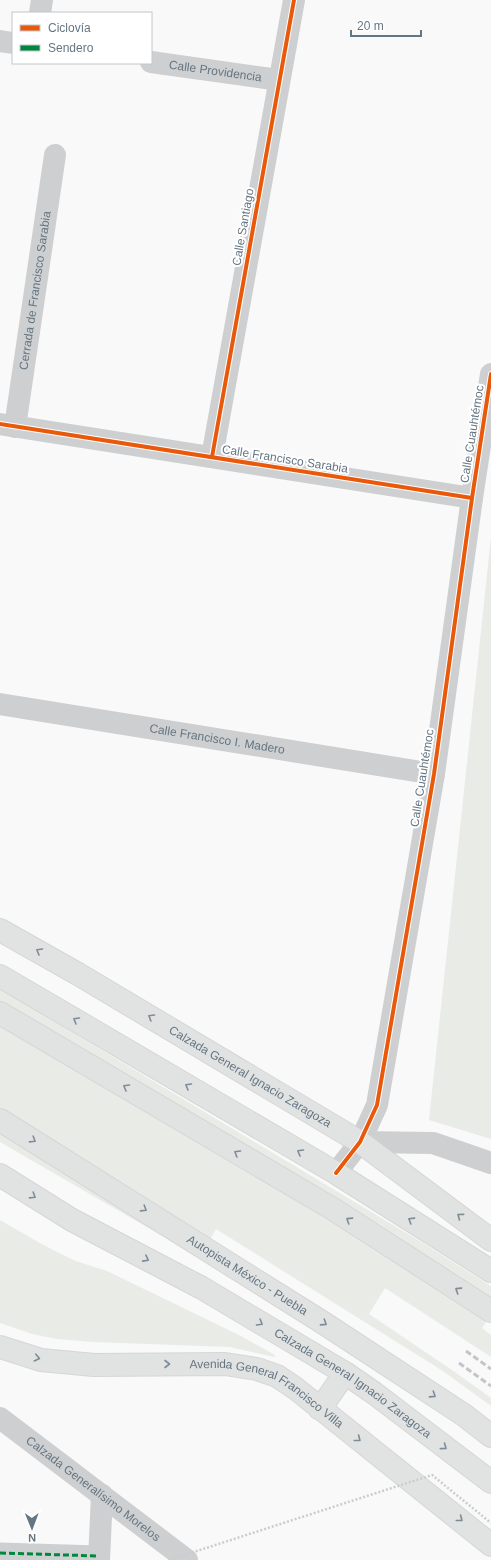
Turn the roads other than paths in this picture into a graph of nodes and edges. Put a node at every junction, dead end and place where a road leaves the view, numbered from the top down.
1 (42, 0) edge
2 (294, 0) edge
3 (40, 12) edge
4 (0, 41) edge
5 (12, 43) edge
6 (152, 62) edge
7 (279, 80) junction
8 (55, 155) dead end
9 (491, 374) edge
10 (8, 425) edge
11 (487, 430) edge
12 (212, 457) junction
13 (472, 498) junction
14 (0, 704) edge
15 (434, 774) junction
16 (0, 930) edge
17 (0, 976) edge
18 (0, 1013) edge
19 (0, 1120) edge
20 (360, 1142) junction
21 (491, 1163) edge
22 (336, 1173) junction
23 (0, 1175) edge
24 (491, 1240) edge
25 (491, 1271) edge
26 (491, 1311) edge
27 (0, 1347) edge
28 (345, 1373) junction
29 (320, 1409) junction
30 (0, 1418) edge
31 (491, 1436) edge
32 (491, 1482) edge
33 (102, 1495) junction
34 (490, 1540) edge
35 (0, 1553) edge
36 (99, 1558) edge
37 (187, 1560) edge

1 - 3 street
2 - 7 street, Calle Santiago
4 - 5 street
6 - 7 street, Calle Providencia
7 - 12 street, Calle Santiago
8 - 10 street, Cerrada de Francisco Sarabia
9 - 11 street, Calle Cuauhtémoc
10 - 12 street, Calle Francisco Sarabia
11 - 13 street, Calle Cuauhtémoc
12 - 13 street, Calle Francisco Sarabia
13 - 15 street, Calle Cuauhtémoc
14 - 15 street, Calle Francisco I. Madero
15 - 20 street, Calle Cuauhtémoc
20 -> 16 main road, Calzada General Ignacio Zaragoza
22 -> 17 main road
26 -> 18 main road
19 -> 31 main road, Autopista México - Puebla
20 - 21 street
20 - 22 street, Calle Cuauhtémoc
24 -> 20 main road, Calzada General Ignacio Zaragoza
25 -> 22 main road
23 -> 28 main road, Calzada General Ignacio Zaragoza
27 -> 29 main road, Avenida General Francisco Villa
28 - 29 main road
28 -> 32 main road, Calzada General Ignacio Zaragoza
29 -> 34 main road, Avenida General Francisco Villa
30 - 33 street, Calzada Generalísimo Morelos
33 - 36 street
33 - 37 street, Calzada Generalísimo Morelos
35 - 36 street

